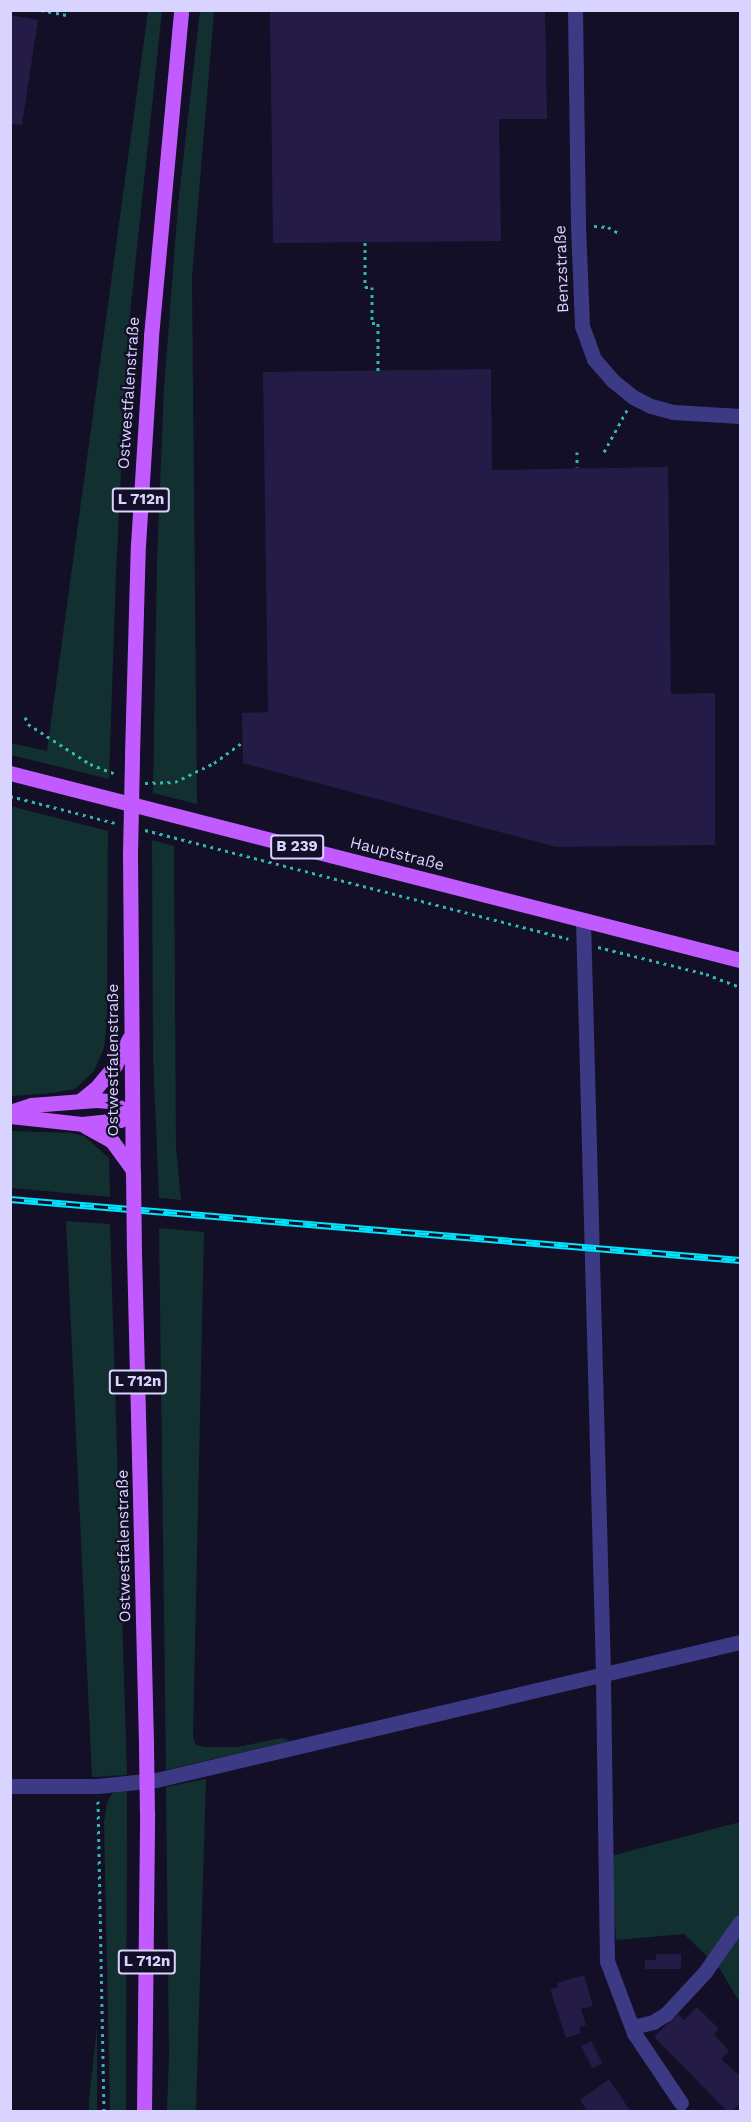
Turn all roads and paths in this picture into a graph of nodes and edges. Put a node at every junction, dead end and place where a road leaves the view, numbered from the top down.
1 (41, 10) edge
2 (181, 10) edge
3 (575, 10) edge
4 (67, 15) dead end
5 (578, 226) junction
6 (620, 234) dead end
7 (365, 242) dead end
8 (378, 371) dead end
9 (633, 398) junction
10 (741, 416) edge
11 (577, 452) dead end
12 (604, 452) dead end
13 (577, 467) dead end
14 (10, 773) edge
15 (10, 796) edge
16 (125, 825) dead end
17 (137, 828) dead end
18 (583, 920) junction
19 (585, 943) junction
20 (741, 960) edge
21 (741, 987) edge
22 (130, 1036) junction
23 (81, 1100) junction
24 (10, 1114) edge
25 (131, 1114) junction
26 (82, 1125) junction
27 (133, 1172) junction
28 (741, 1642) edge
29 (603, 1676) junction
30 (10, 1786) edge
31 (98, 1786) junction
32 (741, 1922) edge
33 (630, 2023) junction
34 (681, 2103) dead end
35 (104, 2112) edge
36 (144, 2112) edge

1 - 4 path
2 - 22 main road, Ostwestfalenstraße / L 712n, bridge
3 - 5 street, Benzstraße
5 - 6 path
5 - 9 street, Benzstraße
7 - 8 path
9 - 10 street, Benzstraße
9 - 12 path
11 - 13 path
14 - 18 main road, Hauptstraße / B 239
15 - 16 path
17 - 19 path
18 - 19 street
18 - 20 main road, Hauptstraße / B 239
19 - 21 path
19 - 29 street
22 - 23 main road
22 - 25 main road, Ostwestfalenstraße / L 712n
23 - 24 main road
23 - 25 main road
24 - 26 main road
25 - 26 main road
25 - 27 main road, Ostwestfalenstraße / L 712n
26 - 27 main road
27 - 36 main road, Ostwestfalenstraße / L 712n, bridge
28 - 29 street
29 - 31 street
29 - 33 street
30 - 31 street
31 - 35 path
32 - 33 street
33 - 34 street

